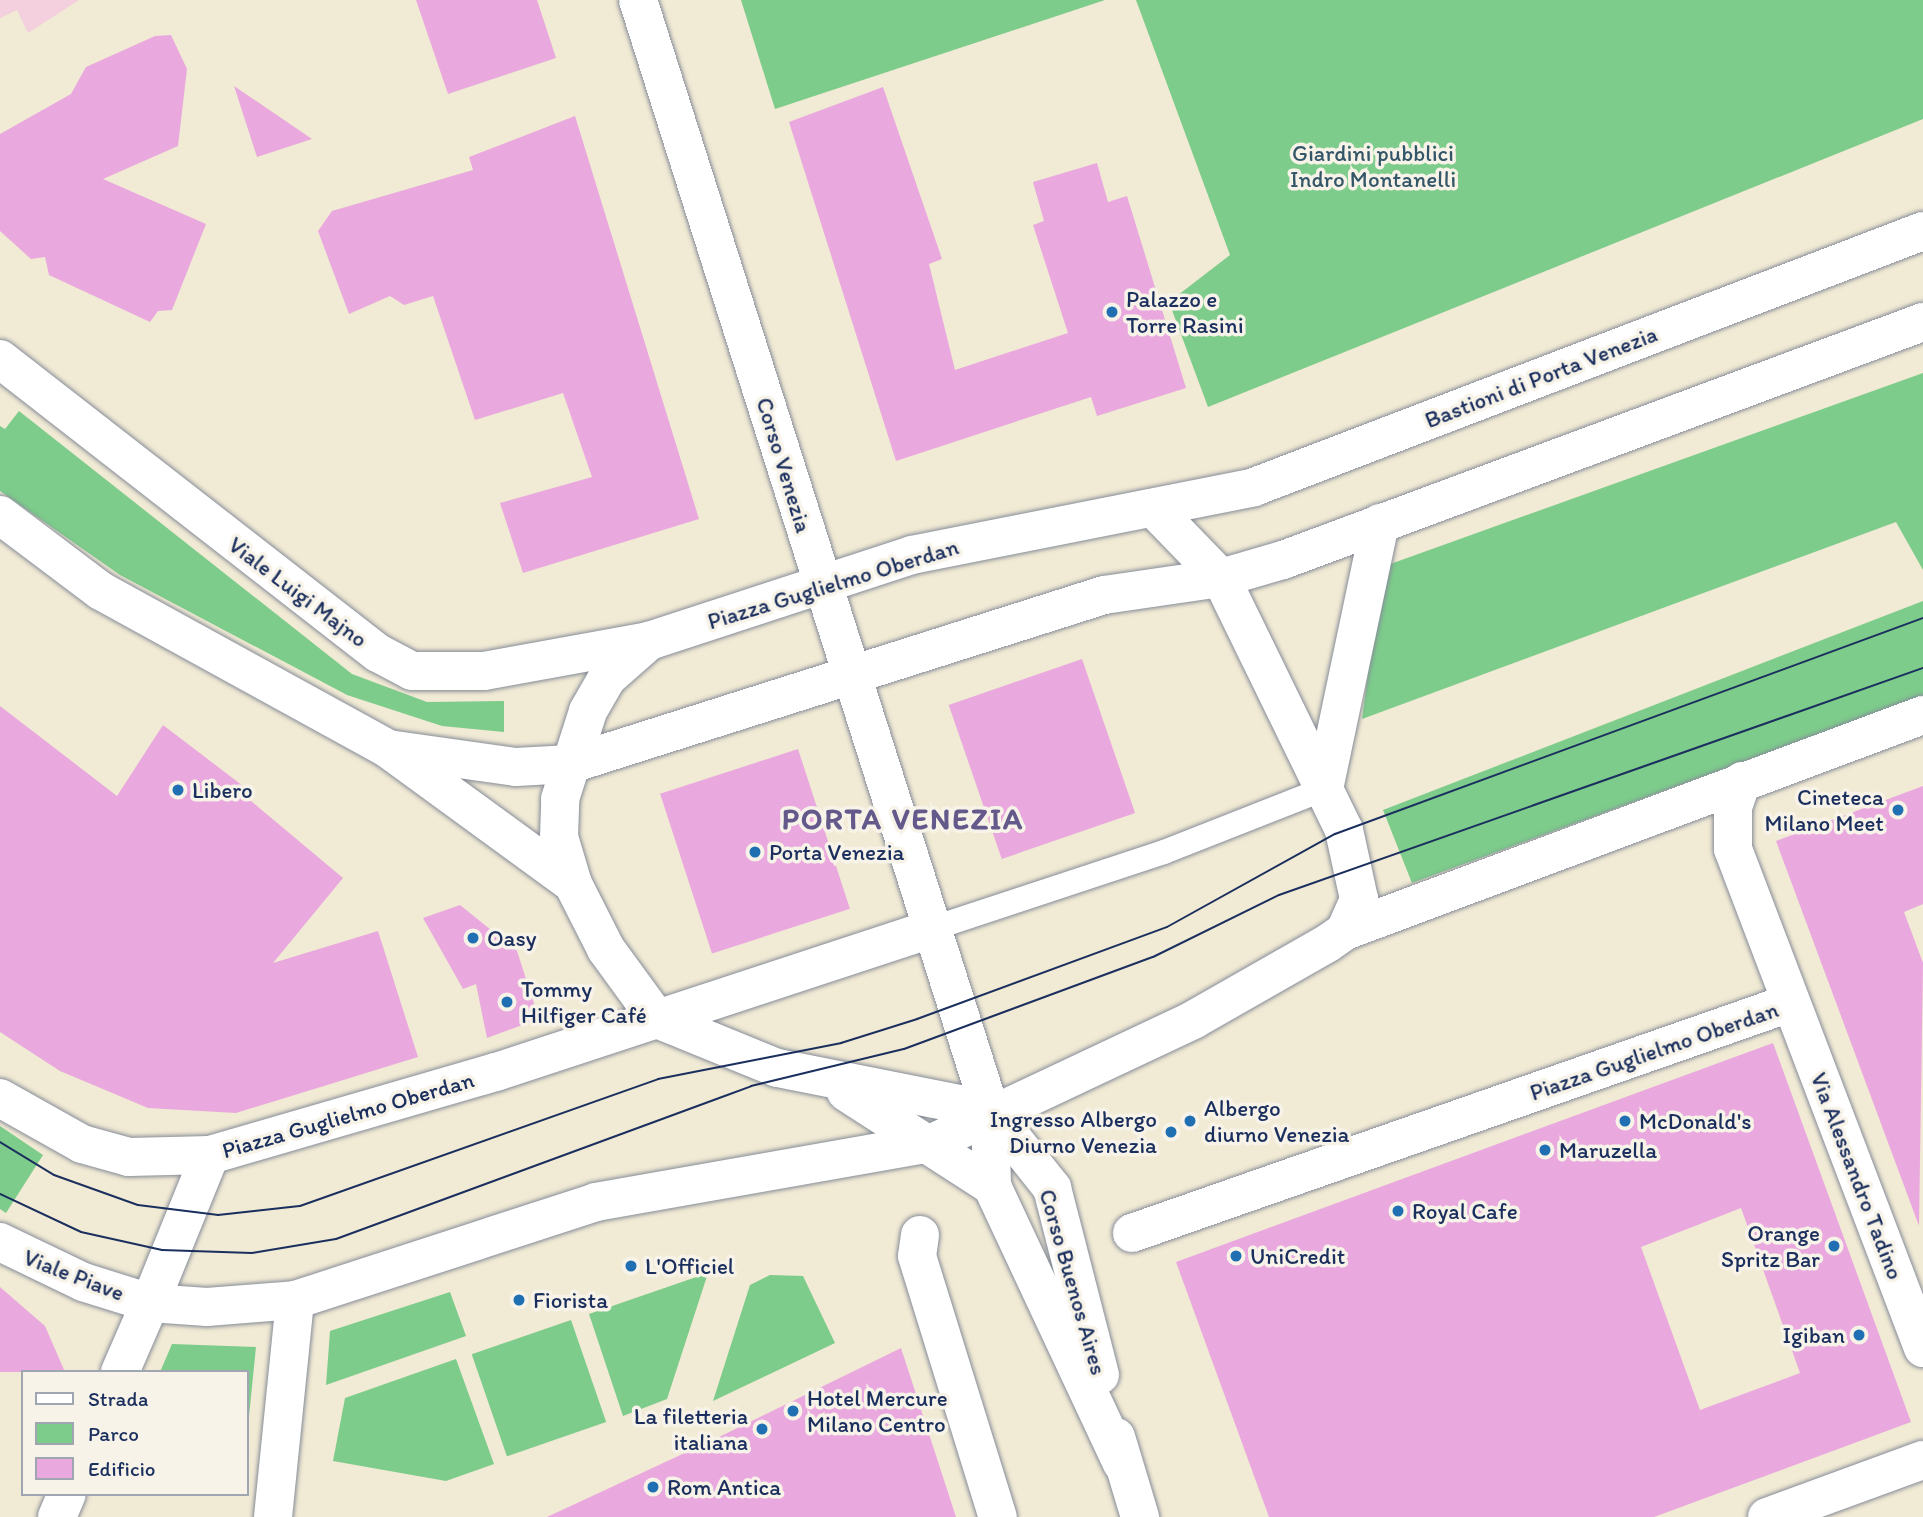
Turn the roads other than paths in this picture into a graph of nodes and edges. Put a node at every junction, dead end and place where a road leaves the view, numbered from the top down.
1 (638, 0) edge
2 (1923, 231) edge
3 (1923, 322) edge
4 (0, 359) edge
5 (1155, 510) junction
6 (0, 515) edge
7 (1380, 523) junction
8 (1221, 579) junction
9 (822, 583) junction
10 (649, 641) junction
11 (851, 674) junction
12 (1923, 715) edge
13 (388, 749) junction
14 (571, 764) junction
15 (1742, 781) junction
16 (1324, 789) junction
17 (573, 884) junction
18 (931, 929) junction
19 (1345, 931) junction
20 (1790, 1003) junction
21 (657, 1019) junction
22 (820, 1076) junction
23 (0, 1098) edge
24 (990, 1110) junction
25 (932, 1143) junction
26 (210, 1155) junction
27 (992, 1186) junction
28 (1132, 1233) dead end
29 (920, 1235) dead end
30 (0, 1242) edge
31 (295, 1300) junction
32 (149, 1303) junction
33 (1923, 1348) edge
34 (121, 1370) edge
35 (1923, 1460) edge
36 (1122, 1463) junction
37 (66, 1496) edge
38 (267, 1497) edge
39 (57, 1517) edge
40 (998, 1517) edge
41 (1140, 1517) edge
42 (1767, 1517) edge

1 - 9 main road, Corso Venezia
2 - 5 main road, Bastioni di Porta Venezia
3 - 7 main road
4 - 10 main road, Viale Luigi Majno
5 - 8 main road
5 - 9 main road, Piazza Guglielmo Oberdan
6 - 13 main road
7 - 8 main road
7 - 16 main road
8 - 11 main road
8 - 16 main road
9 - 10 main road, Piazza Guglielmo Oberdan
9 - 11 main road, Corso Venezia
10 - 14 main road, Piazza Guglielmo Oberdan
11 - 14 main road
11 - 18 main road, Corso Venezia
12 - 15 main road
13 - 14 main road
13 - 17 main road
14 - 17 main road, Piazza Guglielmo Oberdan
15 - 19 main road
15 - 20 main road, Piazza Guglielmo Oberdan
16 - 18 lane, Piazza Guglielmo Oberdan
16 - 19 main road
17 - 21 main road, Piazza Guglielmo Oberdan
18 - 21 main road, Piazza Guglielmo Oberdan
18 - 24 main road
19 - 24 main road
20 - 28 main road, Piazza Guglielmo Oberdan
20 - 33 main road, Via Alessandro Tadino
21 - 22 main road, Piazza Guglielmo Oberdan
21 - 26 main road, Piazza Guglielmo Oberdan
22 - 24 main road, Piazza Guglielmo Oberdan
22 - 25 main road, Piazza Guglielmo Oberdan
23 - 26 main road
24 - 25 main road
24 - 27 main road, Corso Buenos Aires
24 - 36 main road, Corso Buenos Aires
25 - 27 main road, Corso Buenos Aires
25 - 31 main road
26 - 32 main road, Piazza Guglielmo Oberdan
27 - 36 main road, Corso Buenos Aires
29 - 40 main road
30 - 32 main road, Viale Piave
31 - 32 main road
31 - 38 main road
32 - 34 main road, Piazza Guglielmo Oberdan
35 - 42 main road
36 - 41 main road, Corso Buenos Aires
37 - 39 main road

